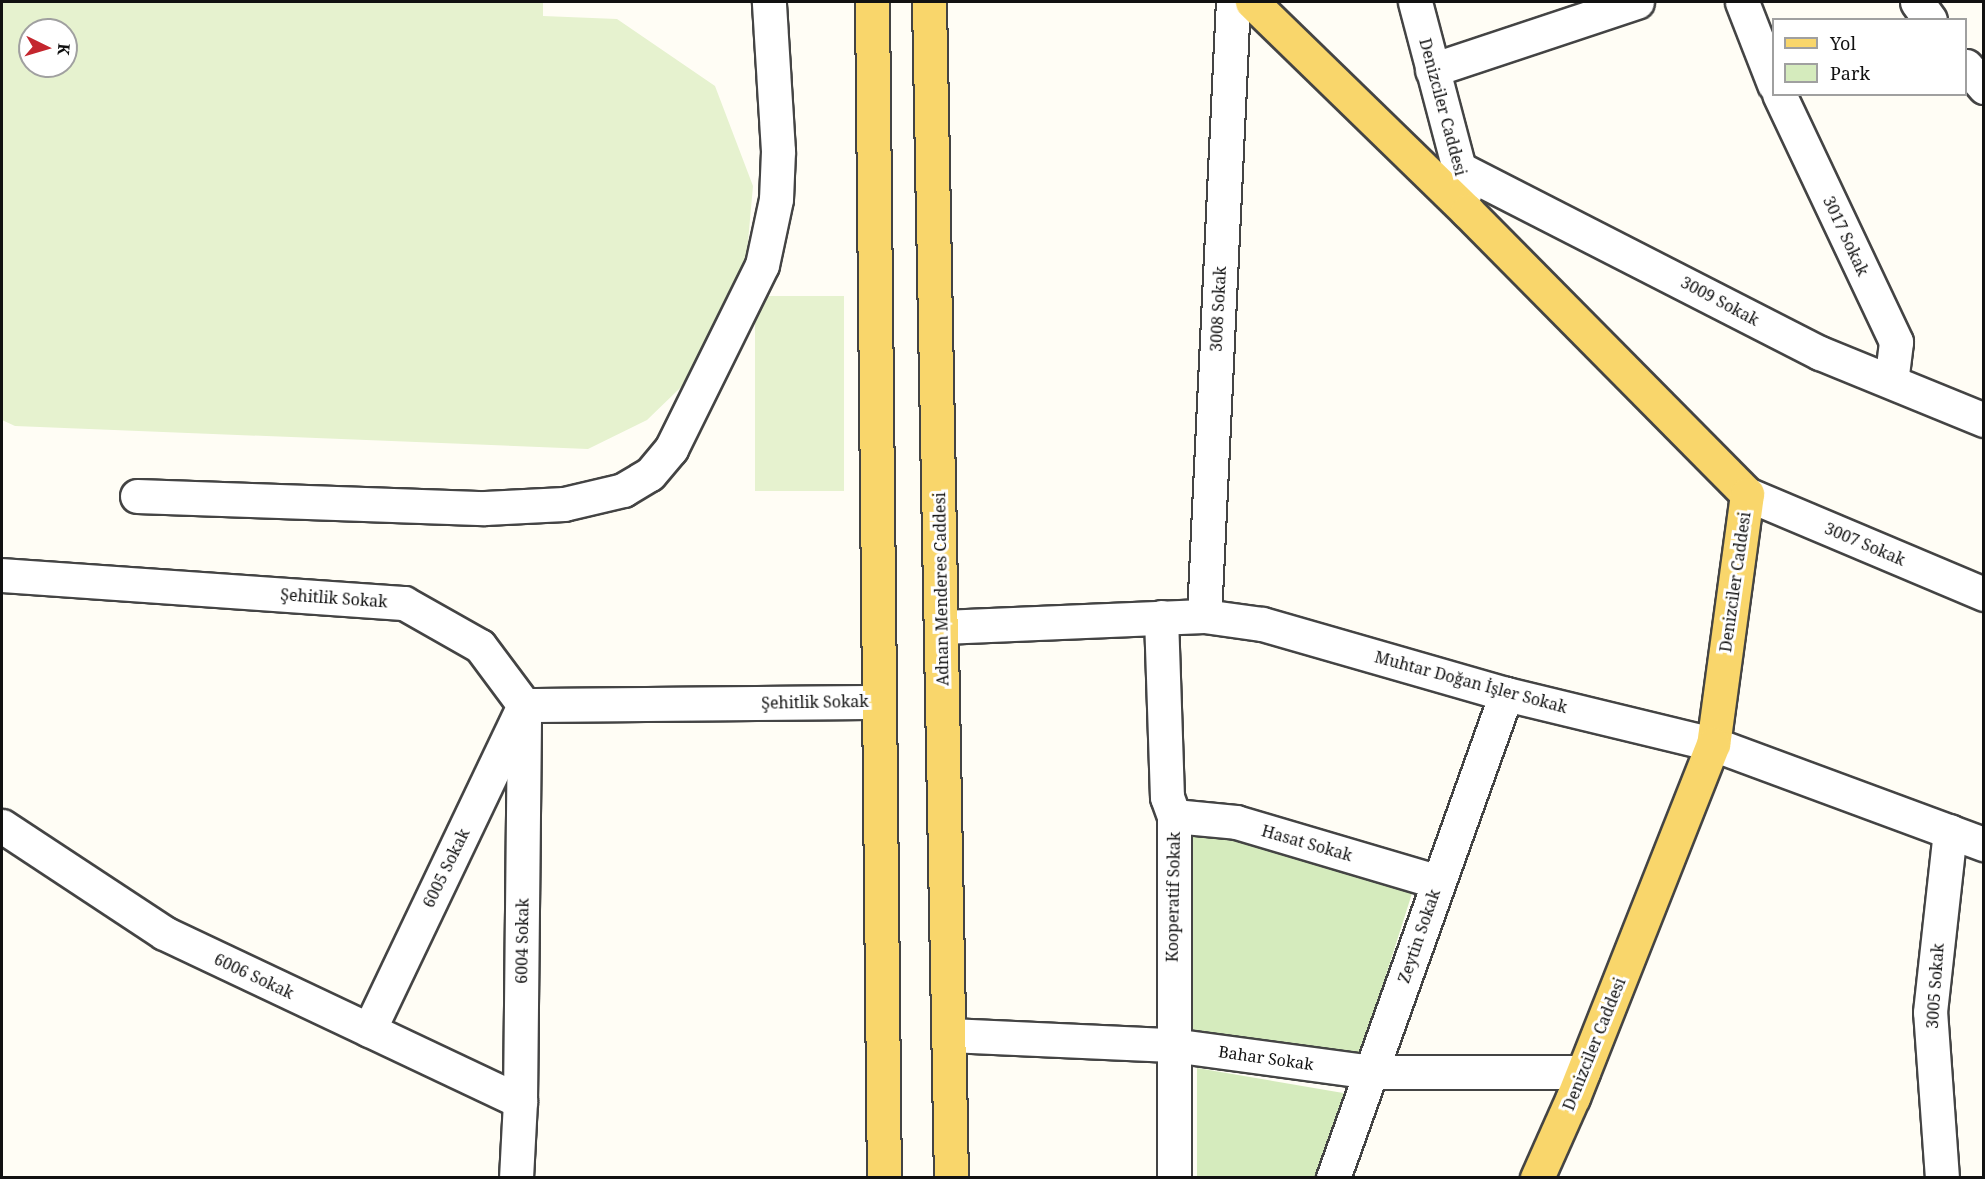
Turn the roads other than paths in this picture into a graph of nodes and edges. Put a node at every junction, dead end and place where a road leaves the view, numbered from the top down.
1 (769, 2) edge
2 (872, 2) edge
3 (930, 2) edge
4 (1233, 2) edge
5 (1252, 2) edge
6 (1415, 2) edge
7 (1637, 2) edge
8 (1742, 2) edge
9 (1917, 2) edge
10 (1929, 18) edge
11 (1967, 68) edge
12 (1432, 70) junction
13 (1772, 81) edge
14 (1983, 87) edge
15 (1780, 96) edge
16 (1462, 170) junction
17 (1467, 211) junction
18 (1891, 380) junction
19 (1983, 420) edge
20 (1747, 494) junction
21 (136, 496) dead end
22 (2, 575) edge
23 (1983, 594) edge
24 (1204, 616) junction
25 (1161, 617) junction
26 (942, 627) junction
27 (1506, 694) junction
28 (878, 702) junction
29 (524, 705) junction
30 (1713, 744) junction
31 (1174, 816) junction
32 (2, 826) edge
33 (1950, 831) junction
34 (1983, 844) edge
35 (1438, 882) junction
36 (369, 1030) junction
37 (949, 1035) junction
38 (1172, 1045) junction
39 (1371, 1072) junction
40 (1582, 1072) junction
41 (520, 1101) junction
42 (516, 1178) edge
43 (884, 1178) edge
44 (951, 1178) edge
45 (1174, 1178) edge
46 (1332, 1178) edge
47 (1537, 1178) edge
48 (1942, 1178) edge

1 - 21 street
2 - 28 main road
3 - 26 main road, Adnan Menderes Caddesi
4 - 24 street, 3008 Sokak
5 - 17 main road
6 - 12 street, Denizciler Caddesi
7 - 12 street
8 - 13 street
9 - 10 street
11 - 14 street
12 - 16 street, Denizciler Caddesi
15 - 18 street, 3017 Sokak
16 - 17 street, Denizciler Caddesi
16 - 18 street, 3009 Sokak
17 - 20 main road, Denizciler Caddesi
18 - 19 street, 3009 Sokak
20 - 23 street, 3007 Sokak
20 - 30 main road, Denizciler Caddesi
22 - 29 street, Şehitlik Sokak
24 - 25 street, Muhtar Doğan İşler Sokak
24 - 27 street, Muhtar Doğan İşler Sokak
25 - 26 street, Muhtar Doğan İşler Sokak
25 - 31 street, Kooperatif Sokak
26 - 37 main road, Adnan Menderes Caddesi
27 - 30 street, Muhtar Doğan İşler Sokak
27 - 35 street, Zeytin Sokak
28 - 29 street, Şehitlik Sokak
28 - 43 main road
29 - 36 street, 6005 Sokak
29 - 41 street, 6004 Sokak
30 - 33 street, Muhtar Doğan İşler Sokak
30 - 40 main road, Denizciler Caddesi
31 - 35 street, Hasat Sokak
31 - 38 street, Kooperatif Sokak
32 - 36 street, 6006 Sokak
33 - 34 street, Muhtar Doğan İşler Sokak
33 - 48 street, 3005 Sokak
35 - 39 street, Zeytin Sokak
36 - 41 street, 6006 Sokak
37 - 38 street, Bahar Sokak
37 - 44 main road, Adnan Menderes Caddesi
38 - 39 street, Bahar Sokak
38 - 45 street, Kooperatif Sokak
39 - 40 street, Bahar Sokak
39 - 46 street, Zeytin Sokak
40 - 47 main road, Denizciler Caddesi
41 - 42 street, 6004 Sokak

